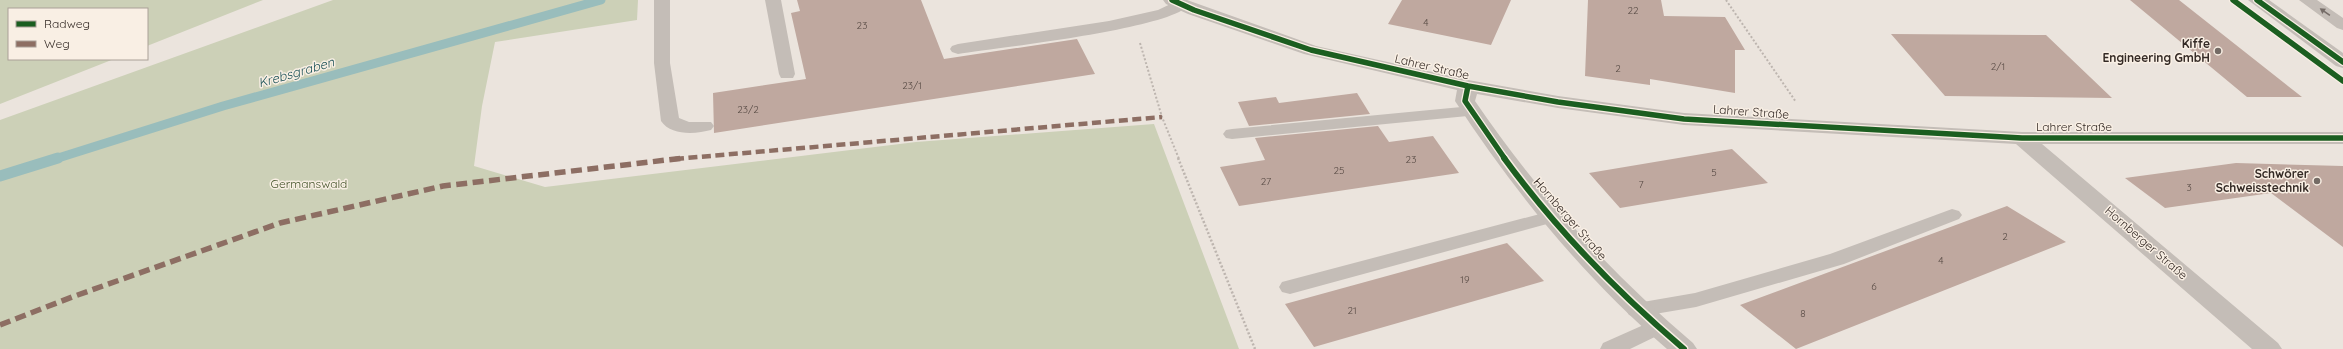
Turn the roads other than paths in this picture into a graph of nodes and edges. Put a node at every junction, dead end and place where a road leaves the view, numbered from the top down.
1 (662, 0) edge
2 (2257, 0) edge
3 (2308, 0) edge
4 (1177, 2) edge
5 (774, 6) edge
6 (759, 15) dead end
7 (2343, 24) edge
8 (958, 49) dead end
9 (2343, 62) edge
10 (787, 74) dead end
11 (1468, 86) junction
12 (1472, 111) junction
13 (706, 126) dead end
14 (1232, 134) dead end
15 (2022, 138) junction
16 (2343, 138) edge
17 (1952, 215) dead end
18 (1551, 217) junction
19 (1290, 287) dead end
20 (1637, 310) junction
21 (1657, 327) junction
22 (1611, 349) edge
23 (1684, 349) edge
24 (2269, 349) edge

1 - 13 lane
2 - 9 street
7 -> 3 lane
4 - 8 lane
4 - 11 street, Lahrer Straße
5 - 6 lane
5 - 10 lane
11 - 12 street, Hornberger Straße
11 - 15 street, Lahrer Straße
12 - 14 lane
12 - 18 street, Hornberger Straße
15 - 16 street, Lahrer Straße
15 - 24 street, Hornberger Straße
17 - 20 lane
18 - 19 lane
18 - 20 street, Hornberger Straße
20 - 21 street, Hornberger Straße
21 - 22 lane
21 - 23 street, Hornberger Straße

